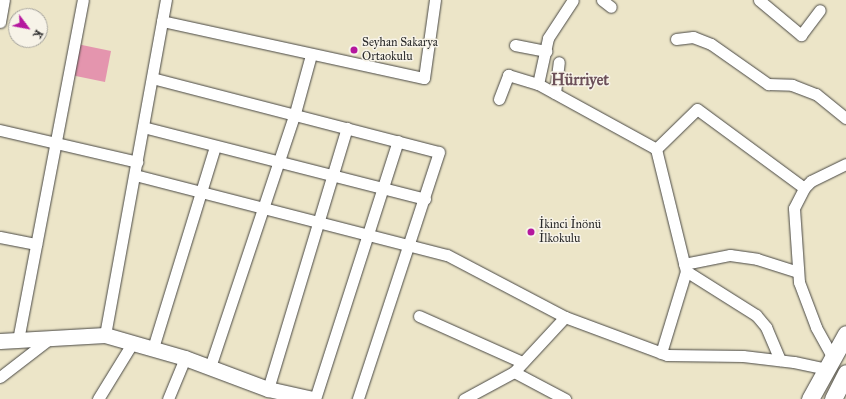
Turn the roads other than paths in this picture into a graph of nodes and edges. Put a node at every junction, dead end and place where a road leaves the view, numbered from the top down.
1 (4, 0) edge
2 (83, 0) edge
3 (166, 0) edge
4 (434, 0) edge
5 (759, 0) edge
6 (570, 1) edge
7 (820, 10) dead end
8 (162, 21) junction
9 (0, 22) edge
10 (676, 39) dead end
11 (515, 45) dead end
12 (546, 50) junction
13 (311, 55) junction
14 (559, 62) dead end
15 (152, 78) junction
16 (538, 84) junction
17 (555, 93) junction
18 (500, 99) dead end
19 (295, 113) junction
20 (846, 118) edge
21 (143, 127) junction
22 (347, 128) junction
23 (0, 130) edge
24 (398, 141) junction
25 (54, 143) junction
26 (215, 146) junction
27 (656, 149) junction
28 (277, 161) junction
29 (137, 162) junction
30 (846, 164) edge
31 (135, 175) junction
32 (334, 176) junction
33 (383, 188) junction
34 (804, 188) junction
35 (201, 193) junction
36 (424, 199) junction
37 (263, 209) junction
38 (320, 223) junction
39 (368, 235) junction
40 (0, 237) edge
41 (36, 244) junction
42 (410, 246) junction
43 (685, 268) junction
44 (798, 272) junction
45 (419, 316) dead end
46 (565, 317) junction
47 (846, 334) edge
48 (105, 335) junction
49 (53, 337) junction
50 (18, 340) junction
51 (0, 341) edge
52 (133, 342) junction
53 (153, 348) junction
54 (662, 353) junction
55 (185, 358) junction
56 (780, 360) junction
57 (522, 362) junction
58 (829, 363) junction
59 (210, 367) junction
60 (514, 372) junction
61 (846, 373) edge
62 (0, 377) edge
63 (270, 393) edge
64 (98, 399) edge
65 (168, 399) edge
66 (314, 399) edge
67 (358, 399) edge
68 (464, 399) edge
69 (565, 399) edge
70 (810, 399) edge
71 (833, 399) edge

1 - 9 street
2 - 25 street
3 - 8 street
4 - 13 street
5 - 7 street
6 - 12 street
8 - 13 street
8 - 15 street
10 - 20 street
11 - 12 street
12 - 16 street
13 - 19 street
14 - 17 street
15 - 19 street
15 - 21 street
16 - 17 street
16 - 18 street
17 - 27 street
19 - 22 street
19 - 28 street
21 - 26 street
21 - 29 street
22 - 24 street
22 - 32 street
23 - 25 street
24 - 33 street
24 - 36 street
25 - 29 street
25 - 41 street
26 - 28 street
26 - 35 street
27 - 34 street
27 - 43 street
28 - 32 street
28 - 37 street
29 - 31 street
30 - 34 street
31 - 35 street
31 - 48 street
32 - 33 street
32 - 38 street
33 - 36 street
33 - 39 street
34 - 44 street
35 - 37 street
35 - 53 street
36 - 42 street
37 - 38 street
37 - 59 street
38 - 39 street
38 - 63 street
39 - 42 street
39 - 66 street
40 - 41 street
41 - 50 street
42 - 46 street
42 - 67 street
43 - 44 street
43 - 54 street
43 - 56 street
44 - 58 street
45 - 57 street
46 - 54 street
46 - 57 street
47 - 58 main road
48 - 49 main road
48 - 52 main road
49 - 50 main road
49 - 62 street
50 - 51 main road
52 - 53 main road
52 - 64 street
53 - 55 main road
54 - 56 street
55 - 59 main road
55 - 65 street
56 - 58 street
57 - 60 street
58 - 70 main road
59 - 63 main road
60 - 68 street
60 - 69 street
61 - 71 main road
63 - 66 main road

